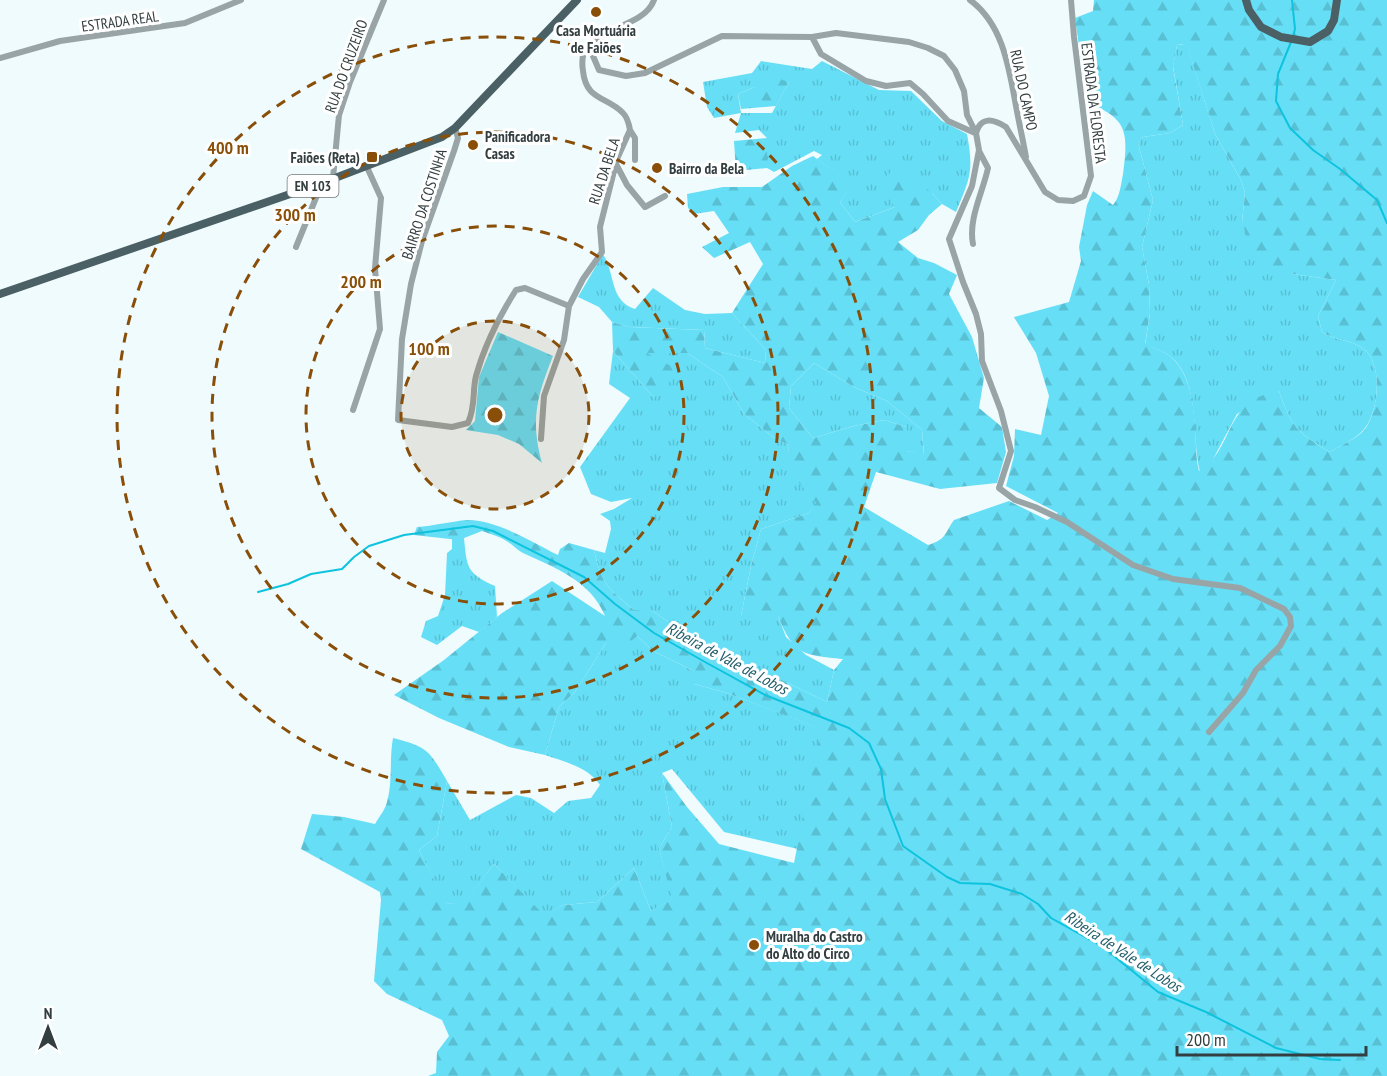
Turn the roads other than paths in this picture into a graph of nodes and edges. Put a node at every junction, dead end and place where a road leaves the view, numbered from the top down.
1 (241, 0) edge
2 (384, 0) edge
3 (577, 0) edge
4 (654, 0) edge
5 (970, 0) edge
6 (1071, 0) edge
7 (1246, 0) edge
8 (1337, 0) edge
9 (600, 37) junction
10 (812, 37) junction
11 (0, 58) edge
12 (455, 128) junction
13 (630, 130) junction
14 (976, 133) junction
15 (979, 150) junction
16 (635, 160) dead end
17 (1026, 160) junction
18 (616, 164) junction
19 (366, 165) junction
20 (333, 178) junction
21 (322, 183) junction
22 (665, 196) dead end
23 (973, 244) dead end
24 (296, 247) dead end
25 (0, 294) edge
26 (569, 306) junction
27 (354, 410) dead end
28 (541, 439) dead end
29 (1209, 732) dead end

1 - 11 street, ESTRADA REAL
2 - 20 street, RUA DO CRUZEIRO
3 - 12 main road, EN 103
4 - 9 street, RUA DA BELA
5 - 17 street, RUA DO CAMPO
6 - 17 street, ESTRADA DA FLORESTA
7 - 8 main road
9 - 10 street
9 - 13 street, RUA DA BELA
10 - 14 street
10 - 14 street
12 - 19 main road, EN 103
12 - 26 street, BAIRRO DA COSTINHA
13 - 16 street
13 - 18 street, RUA DA BELA
14 - 15 street
14 - 17 street, ESTRADA DA FLORESTA
15 - 23 street
15 - 29 street
18 - 22 street
18 - 26 street, RUA DA BELA
19 - 20 main road, EN 103
19 - 27 street
20 - 21 main road, EN 103
21 - 24 street
21 - 25 main road, EN 103
26 - 28 street

